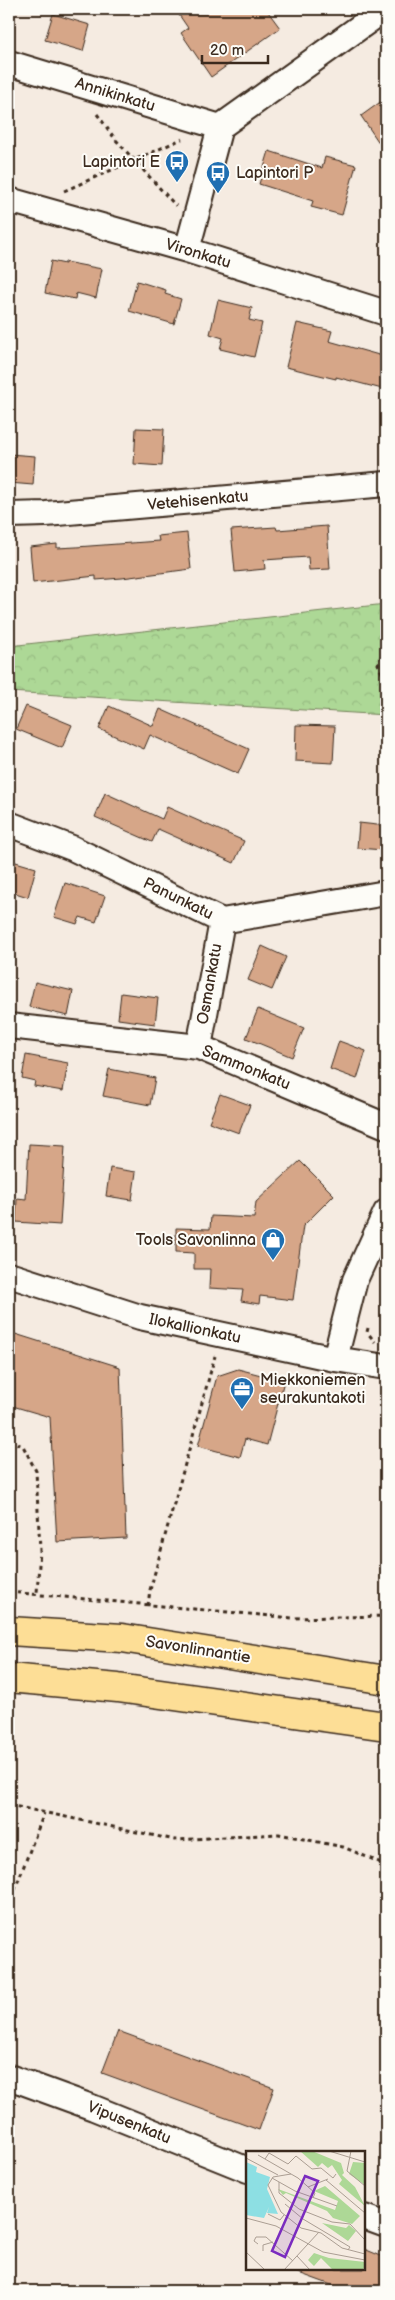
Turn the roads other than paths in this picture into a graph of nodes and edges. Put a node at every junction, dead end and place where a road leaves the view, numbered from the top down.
1 (384, 9) edge
2 (9, 63) edge
3 (209, 126) junction
4 (9, 200) edge
5 (187, 250) junction
6 (386, 313) edge
7 (386, 484) edge
8 (9, 515) edge
9 (9, 824) edge
10 (386, 893) edge
11 (222, 920) junction
12 (9, 1026) edge
13 (199, 1047) junction
14 (386, 1126) edge
15 (386, 1212) edge
16 (9, 1276) edge
17 (382, 1356) edge
18 (334, 1359) junction
19 (9, 1631) edge
20 (9, 1678) edge
21 (386, 1680) edge
22 (386, 1726) edge
23 (9, 2077) edge
24 (246, 2169) edge
25 (365, 2217) edge
26 (386, 2225) edge

1 - 3 street
2 - 3 street, Annikinkatu
3 - 5 street
4 - 5 street, Vironkatu
5 - 6 street, Vironkatu
7 - 8 street, Vetehisenkatu
9 - 11 street, Panunkatu
10 - 11 street, Panunkatu
11 - 13 street, Osmankatu
12 - 13 street, Sammonkatu
13 - 14 street, Sammonkatu
15 - 18 street
16 - 18 street, Ilokallionkatu
17 - 18 street, Ilokallionkatu
19 - 21 highway, Savonlinnantie
20 - 22 highway
23 - 24 street, Vipusenkatu
25 - 26 street

